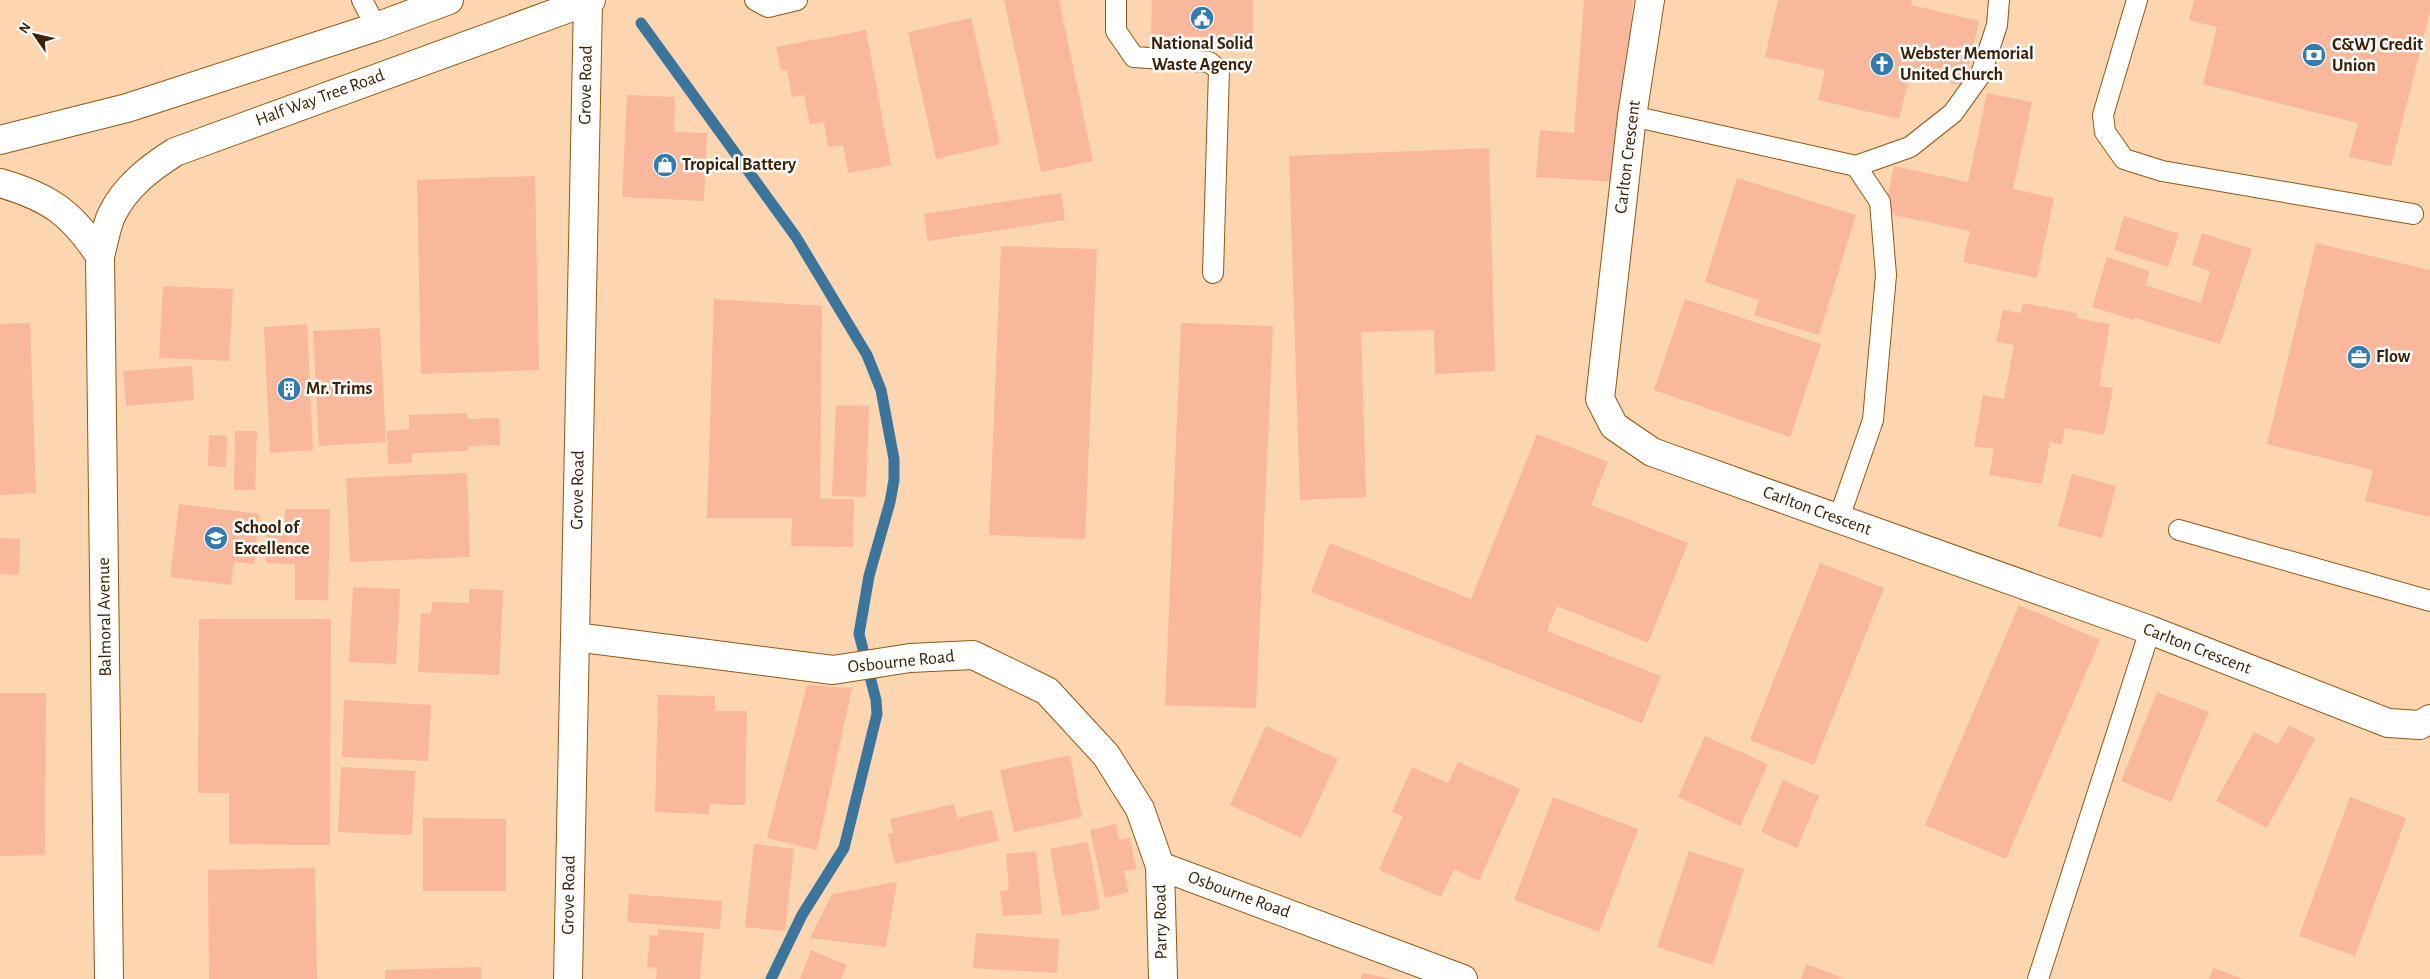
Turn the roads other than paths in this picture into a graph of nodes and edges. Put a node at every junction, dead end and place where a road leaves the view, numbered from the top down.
1 (362, 0) edge
2 (448, 0) edge
3 (755, 0) edge
4 (797, 0) edge
5 (1116, 0) edge
6 (1650, 0) edge
7 (1999, 0) edge
8 (2136, 0) edge
9 (590, 1) edge
10 (376, 27) junction
11 (1632, 116) junction
12 (0, 140) edge
13 (1856, 166) junction
14 (0, 184) edge
15 (2413, 214) dead end
16 (100, 256) junction
17 (1213, 273) dead end
18 (1838, 518) junction
19 (2179, 530) dead end
20 (2430, 601) edge
21 (2150, 630) junction
22 (575, 637) junction
23 (2430, 719) edge
24 (1160, 866) junction
25 (109, 979) edge
26 (568, 979) edge
27 (1162, 979) edge
28 (1463, 979) edge
29 (2038, 979) edge

1 - 10 lane
2 - 10 street
3 - 4 lane
5 - 17 lane
6 - 11 street, Carlton Crescent
7 - 13 lane
8 - 15 lane
9 - 16 street, Half Way Tree Road
9 - 22 street, Grove Road
10 - 12 street
11 - 13 lane
11 - 18 street, Carlton Crescent
13 - 18 lane
14 - 16 street
16 - 25 street, Balmoral Avenue
18 - 21 street, Carlton Crescent
19 - 20 lane
21 - 23 street, Carlton Crescent
21 - 29 lane
22 - 24 street, Osbourne Road
22 - 26 street, Grove Road
24 - 27 street, Parry Road
24 - 28 street, Osbourne Road

